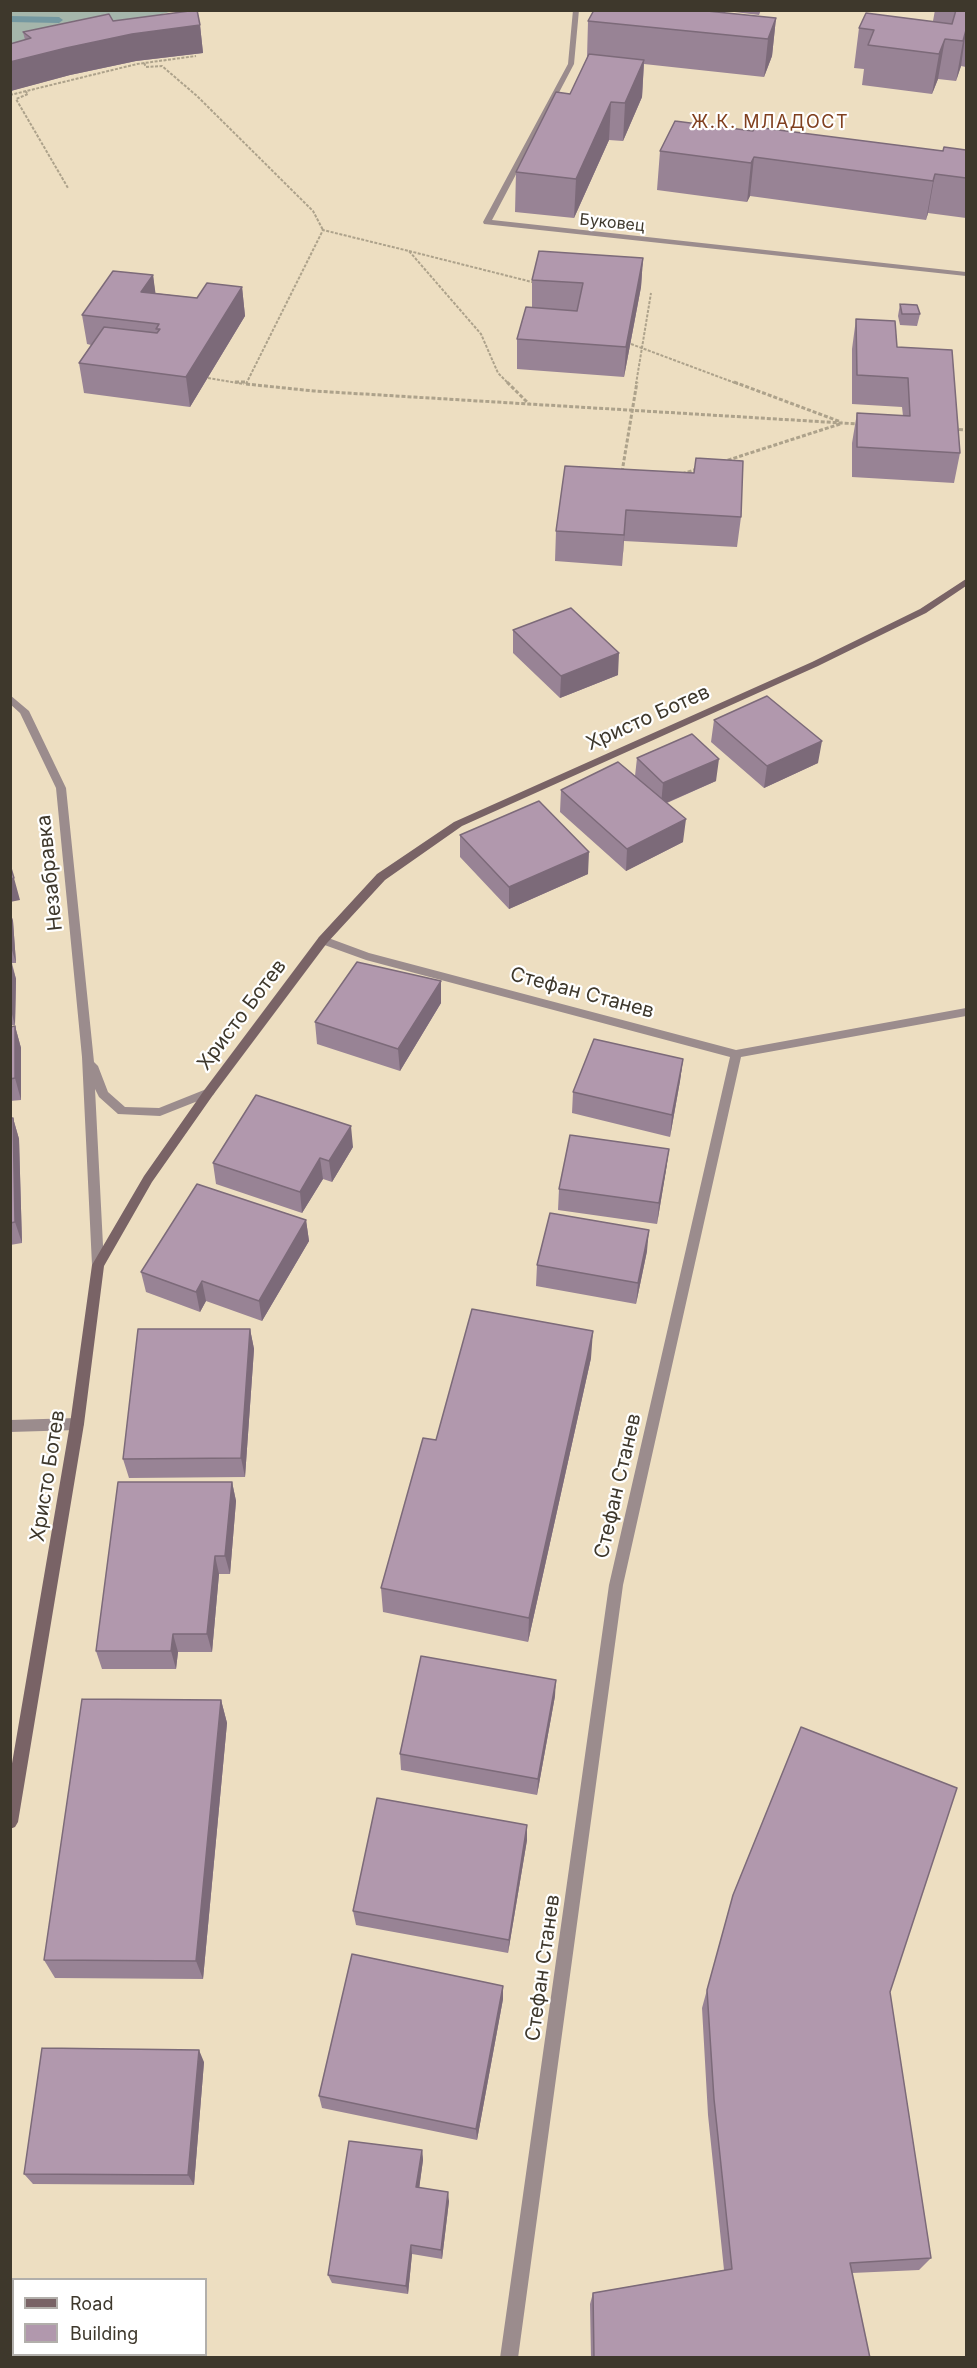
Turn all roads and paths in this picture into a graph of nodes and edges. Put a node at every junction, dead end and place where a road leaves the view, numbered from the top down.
1 (576, 10) edge
2 (196, 56) edge
3 (144, 63) junction
4 (24, 91) junction
5 (10, 95) edge
6 (68, 188) dead end
7 (323, 230) junction
8 (409, 251) junction
9 (966, 274) edge
10 (538, 283) edge
11 (651, 292) dead end
12 (631, 344) edge
13 (642, 346) junction
14 (208, 378) edge
15 (246, 384) junction
16 (530, 404) junction
17 (631, 410) junction
18 (844, 423) junction
19 (868, 425) edge
20 (950, 429) edge
21 (966, 430) edge
22 (719, 462) edge
23 (707, 466) edge
24 (621, 475) edge
25 (673, 477) edge
26 (966, 582) edge
27 (954, 591) junction
28 (966, 597) edge
29 (10, 698) edge
30 (323, 940) junction
31 (966, 1012) edge
32 (736, 1054) junction
33 (88, 1057) junction
34 (209, 1092) junction
35 (98, 1265) junction
36 (77, 1424) junction
37 (10, 1426) edge
38 (10, 1822) edge
39 (509, 2358) edge

1 - 9 street, Буковец
2 - 3 path
3 - 4 path
3 - 7 path
4 - 5 path
4 - 6 path
7 - 8 path
7 - 15 path
8 - 10 path
8 - 16 path
11 - 13 path
12 - 13 path
13 - 17 path
13 - 18 path
14 - 15 path
15 - 16 path
16 - 17 path
17 - 18 path
17 - 24 path
18 - 19 path
18 - 22 path
20 - 21 path
23 - 25 path
26 - 27 main road, Христо Ботев
27 - 28 main road
27 - 30 main road, Христо Ботев
29 - 33 street, Незабравка
30 - 32 street, Стефан Станев
30 - 34 main road, Христо Ботев
31 - 32 street
32 - 39 street, Стефан Станев
33 - 34 street, Незабравка
33 - 35 street, Незабравка
34 - 35 main road, Христо Ботев
35 - 36 main road, Христо Ботев
36 - 37 street
36 - 38 main road, Христо Ботев

